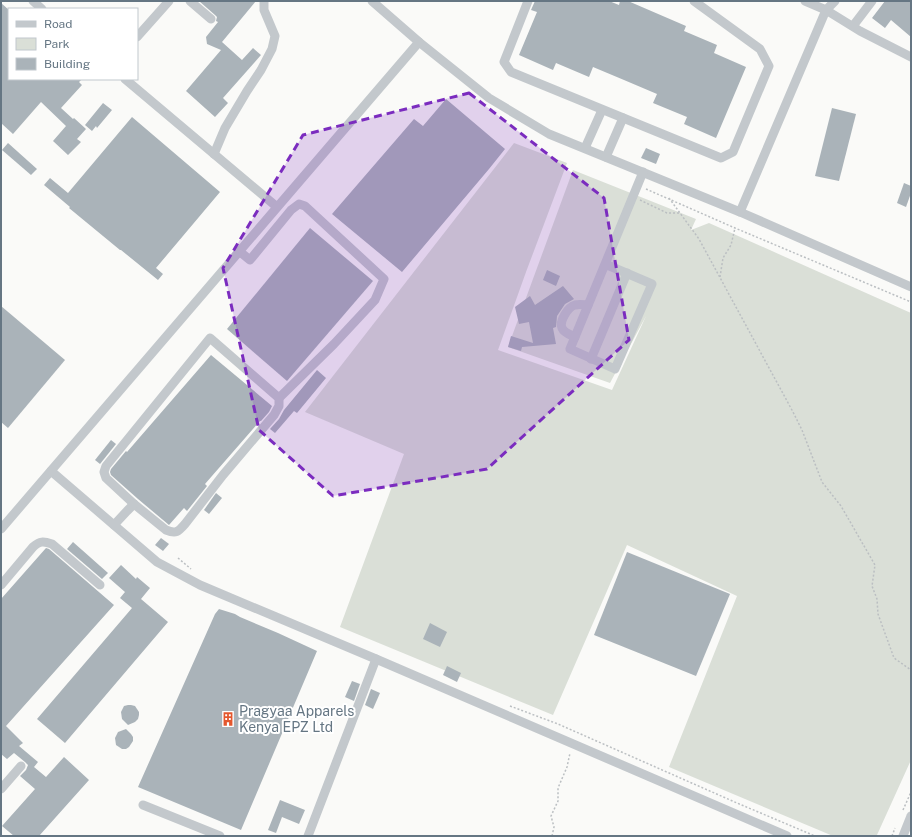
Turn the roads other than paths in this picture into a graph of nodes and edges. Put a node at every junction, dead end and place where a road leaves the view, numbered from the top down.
1 (32, 1) edge
2 (169, 1) edge
3 (190, 1) edge
4 (264, 1) edge
5 (372, 1) edge
6 (528, 1) edge
7 (694, 1) edge
8 (805, 1) edge
9 (835, 1) edge
10 (872, 1) edge
11 (41, 8) edge
12 (826, 10) junction
13 (211, 19) dead end
14 (852, 26) junction
15 (138, 36) edge
16 (419, 42) junction
17 (911, 56) edge
18 (126, 80) edge
19 (602, 110) junction
20 (623, 118) junction
21 (585, 148) junction
22 (214, 154) junction
23 (606, 157) junction
24 (643, 172) junction
25 (277, 207) junction
26 (740, 212) junction
27 (239, 251) junction
28 (605, 264) junction
29 (627, 273) junction
30 (911, 287) edge
31 (588, 305) junction
32 (575, 337) junction
33 (591, 359) junction
34 (279, 398) junction
35 (51, 471) junction
36 (134, 504) junction
37 (114, 525) junction
38 (1, 529) edge
39 (100, 584) dead end
40 (1, 585) edge
41 (376, 659) junction
42 (21, 766) dead end
43 (1, 789) edge
44 (143, 805) dead end
45 (911, 816) edge
46 (220, 836) edge
47 (308, 836) edge
48 (787, 836) edge
49 (903, 836) edge

1 - 11 street
2 - 15 street
3 - 13 street
4 - 22 street
5 - 16 street
6 - 19 street
7 - 20 street
8 - 12 street
9 - 12 street
10 - 14 street
12 - 14 street
12 - 26 street
14 - 17 street
16 - 21 street
16 - 25 street
18 - 22 street
19 - 20 street
19 - 21 street
20 - 23 street
21 - 23 street
22 - 25 street
23 - 24 street
24 - 26 street
24 - 28 street
25 - 27 street
26 - 30 street
27 - 34 street
27 - 35 street
28 - 29 street
28 - 31 street
29 - 33 street
29 - 33 street
31 - 32 street
31 - 32 street
32 - 33 street
34 - 36 street
34 - 36 street
35 - 37 street
35 - 38 street
36 - 37 street
37 - 41 street
39 - 40 street
41 - 47 street
41 - 48 street
42 - 43 street
44 - 46 street
45 - 49 street

